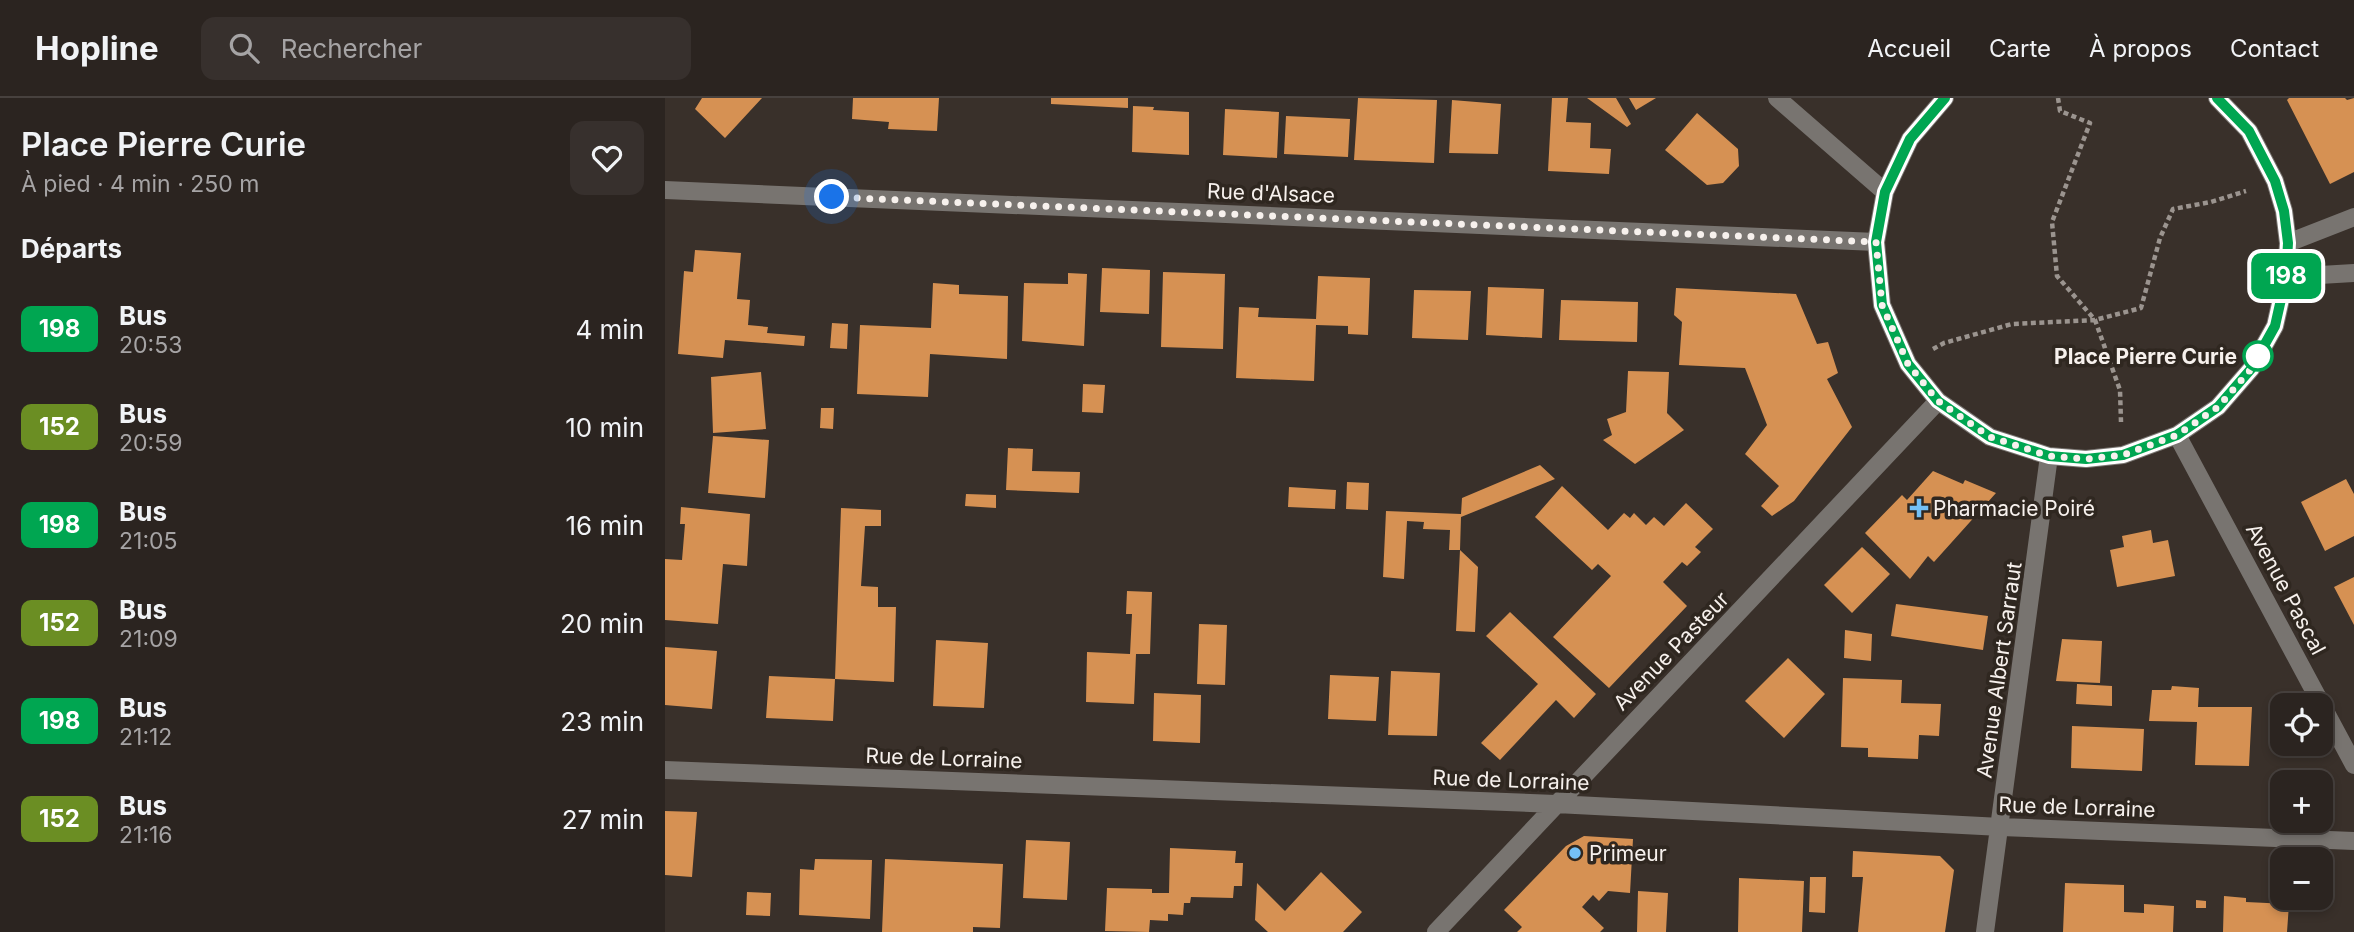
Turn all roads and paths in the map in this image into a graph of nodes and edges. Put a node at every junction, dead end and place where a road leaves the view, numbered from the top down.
1 (1777, 98) edge
2 (1945, 98) edge
3 (2058, 98) edge
4 (2217, 98) edge
5 (2275, 181) junction
6 (665, 190) edge
7 (1885, 192) junction
8 (2354, 217) edge
9 (1876, 242) junction
10 (2288, 243) junction
11 (2354, 272) edge
12 (2286, 277) junction
13 (2095, 320) junction
14 (1908, 364) junction
15 (1938, 401) junction
16 (2177, 435) junction
17 (2123, 455) junction
18 (2049, 456) junction
19 (2354, 765) edge
20 (665, 770) edge
21 (1556, 804) junction
22 (2001, 827) junction
23 (2354, 841) edge
24 (1436, 932) edge
25 (1985, 932) edge

1 - 7 street
2 - 7 street
3 - 13 path
4 - 5 street
5 - 10 street
5 - 13 path
6 - 9 street, Rue d'Alsace
7 - 9 street
8 - 10 street
9 - 14 street
10 - 12 street
11 - 12 street
12 - 16 street
13 - 14 path
13 - 17 path
14 - 15 street
15 - 18 street
15 - 21 street, Avenue Pasteur
16 - 17 street
16 - 19 street, Avenue Pascal
17 - 18 street
18 - 22 street, Avenue Albert Sarraut
20 - 21 street, Rue de Lorraine
21 - 22 street, Rue de Lorraine
21 - 24 street, Avenue Pasteur
22 - 23 street, Rue de Lorraine
22 - 25 street, Avenue Albert Sarraut

